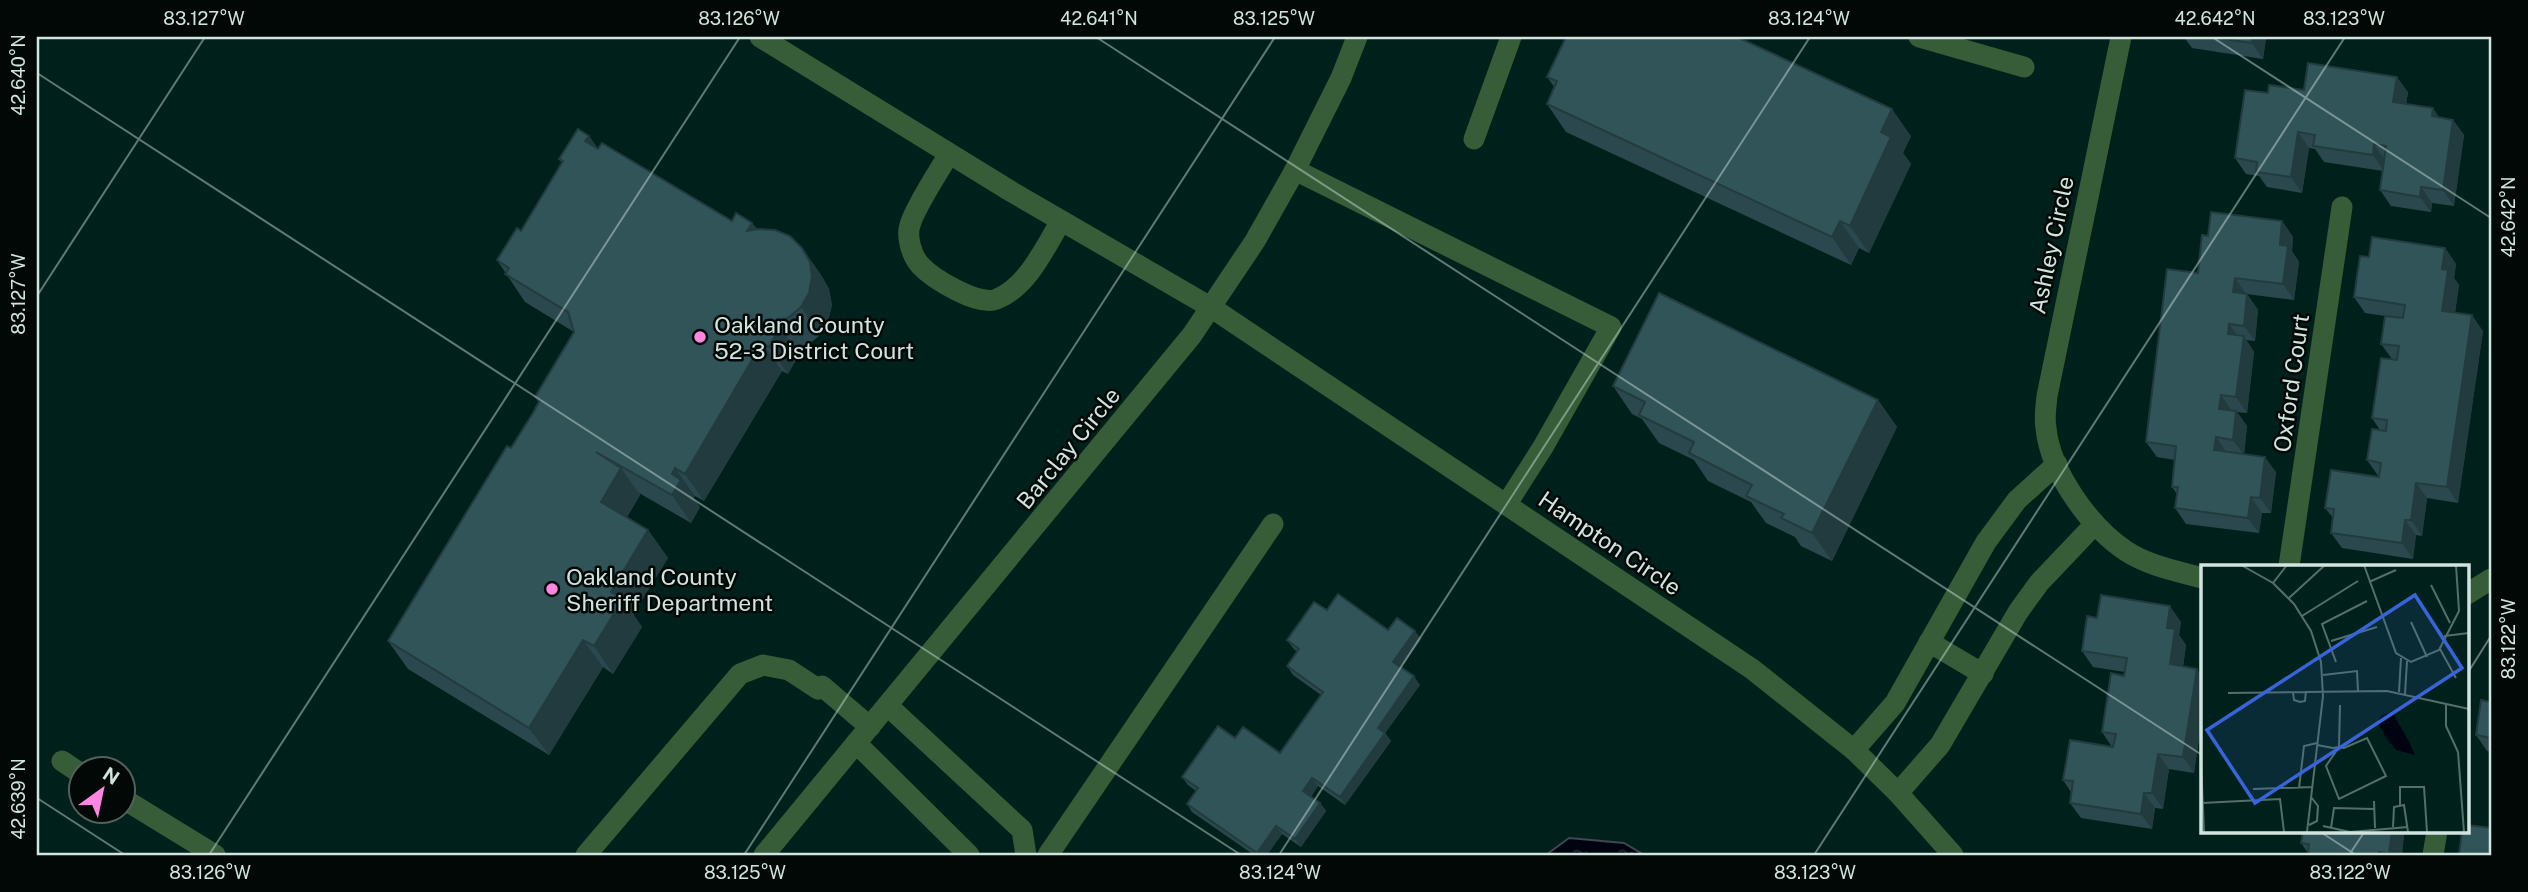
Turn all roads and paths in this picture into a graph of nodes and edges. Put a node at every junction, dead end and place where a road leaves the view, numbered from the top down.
1 (760, 37) edge
2 (1357, 37) edge
3 (1511, 37) edge
4 (1919, 37) edge
5 (2121, 37) edge
6 (2024, 67) dead end
7 (1474, 139) dead end
8 (949, 153) junction
9 (1295, 170) junction
10 (2342, 207) dead end
11 (1061, 221) junction
12 (1212, 307) junction
13 (2057, 464) junction
14 (1506, 505) junction
15 (1273, 524) dead end
16 (2095, 524) junction
17 (2289, 565) edge
18 (2201, 578) edge
19 (2491, 579) edge
20 (2468, 593) edge
21 (1930, 642) junction
22 (1983, 674) junction
23 (887, 706) junction
24 (863, 735) junction
25 (1854, 750) junction
26 (62, 761) dead end
27 (66, 764) edge
28 (1898, 793) junction
29 (136, 807) edge
30 (2437, 832) edge
31 (215, 855) edge
32 (586, 855) edge
33 (764, 855) edge
34 (969, 855) edge
35 (1026, 855) edge
36 (1048, 855) edge
37 (1953, 855) edge
38 (2433, 855) edge

1 - 8 street, Hampton Circle
2 - 9 street, Barclay Circle
3 - 7 street
4 - 6 street
5 - 13 street, Ashley Circle
8 - 11 street, Hampton Circle
8 - 11 street
9 - 12 street, Barclay Circle
9 - 14 street
10 - 17 street, Oxford Court
11 - 12 street, Hampton Circle
12 - 14 street, Hampton Circle
12 - 23 street, Barclay Circle
13 - 16 street, Ashley Circle
13 - 21 street
14 - 25 street, Hampton Circle
15 - 36 street
16 - 18 street, Ashley Circle
16 - 22 street
19 - 20 street
21 - 22 street
21 - 25 street
22 - 28 street
23 - 24 street, Barclay Circle
23 - 35 street
24 - 32 street
24 - 33 street, Barclay Circle
24 - 34 street
25 - 28 street, Hampton Circle
26 - 27 street
28 - 37 street, Hampton Circle
29 - 31 street
30 - 38 street

